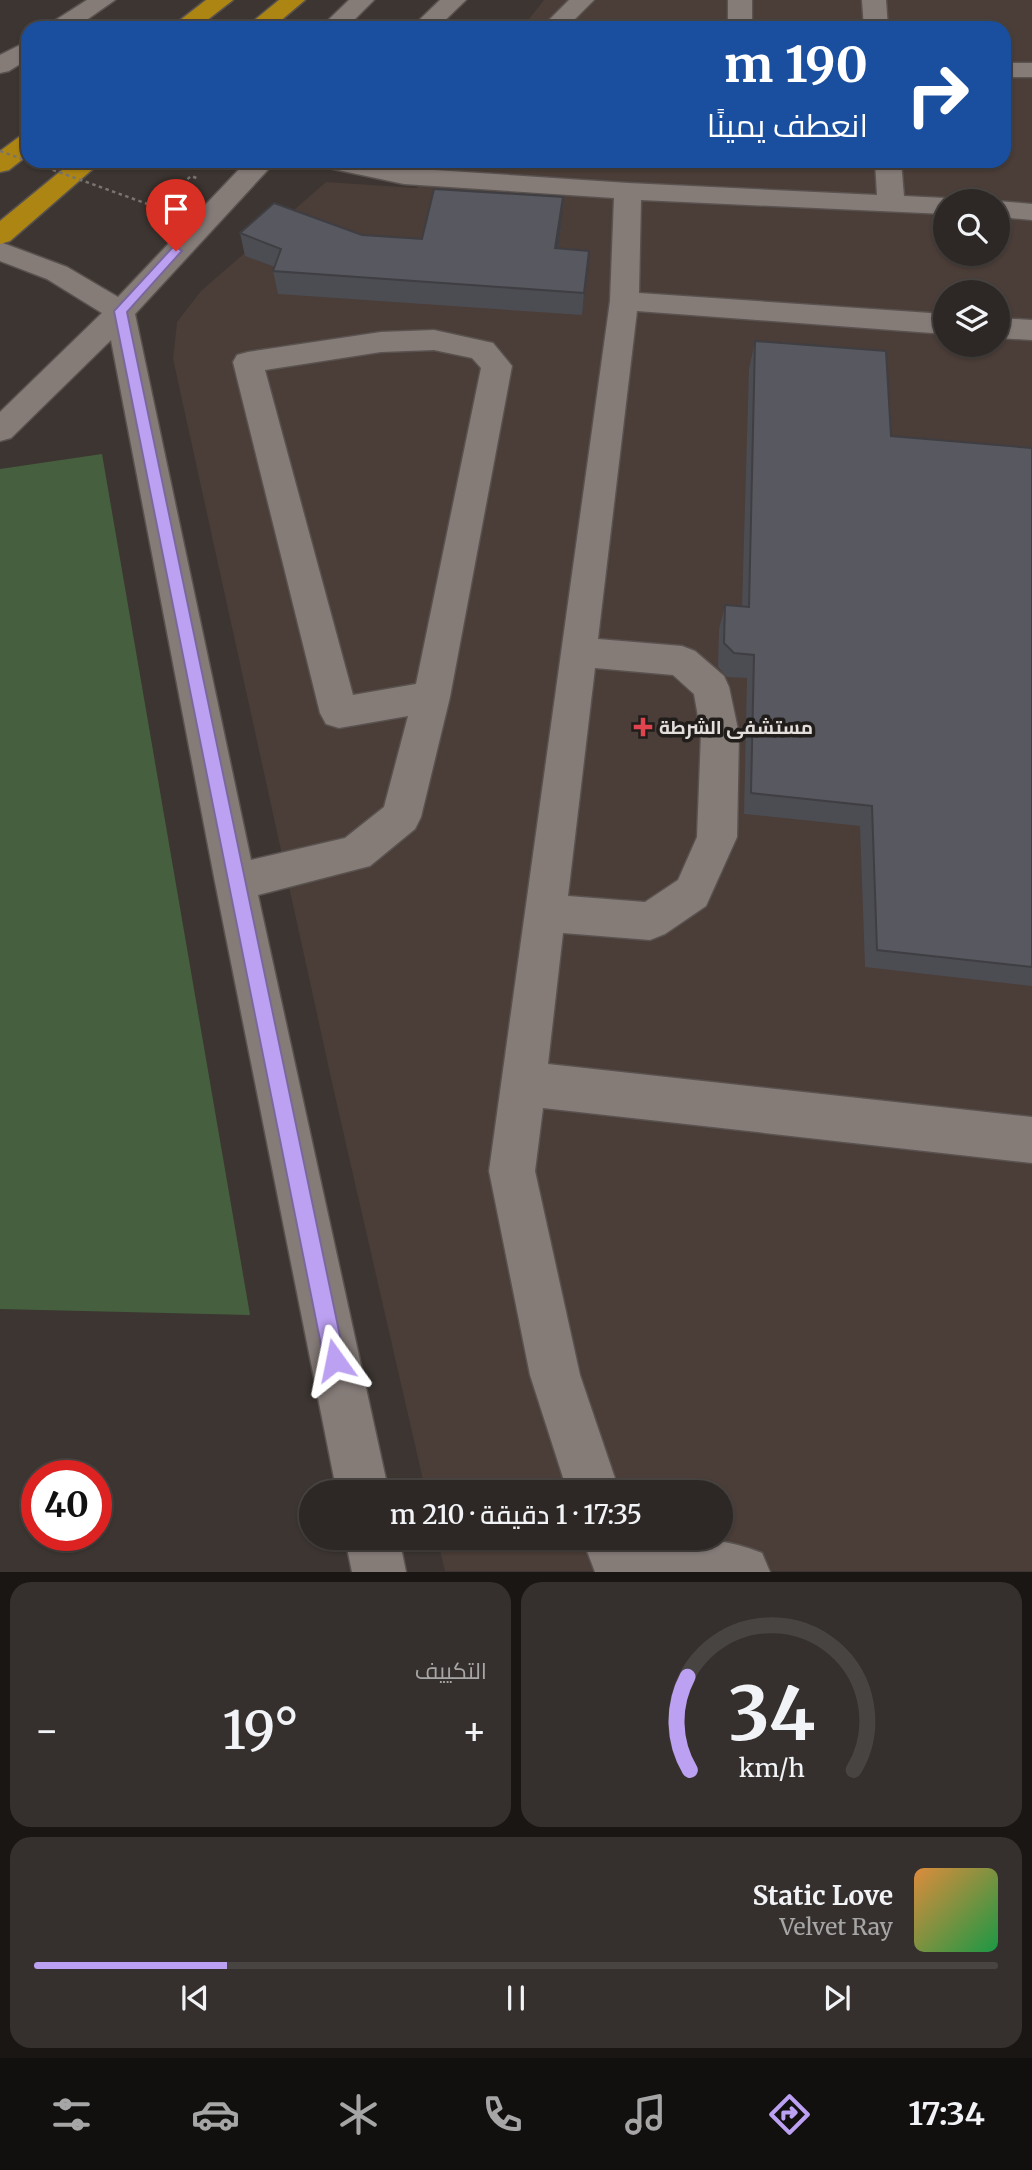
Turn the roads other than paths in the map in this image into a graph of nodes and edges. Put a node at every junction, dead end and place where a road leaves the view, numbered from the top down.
1 (103, 0) edge
2 (221, 0) edge
3 (293, 0) edge
4 (362, 0) edge
5 (454, 0) edge
6 (582, 0) edge
7 (740, 0) edge
8 (874, 0) edge
9 (71, 21) edge
10 (192, 21) edge
11 (266, 21) edge
12 (340, 21) edge
13 (431, 21) edge
14 (560, 21) edge
15 (740, 21) edge
16 (876, 21) edge
17 (21, 52) edge
18 (0, 66) edge
19 (1011, 70) edge
20 (1032, 70) edge
21 (21, 148) edge
22 (0, 164) edge
23 (80, 168) edge
24 (255, 168) edge
25 (366, 168) edge
26 (889, 168) edge
27 (628, 191) junction
28 (891, 202) junction
29 (933, 205) edge
30 (1010, 210) edge
31 (1032, 212) edge
32 (0, 234) edge
33 (0, 251) edge
34 (624, 301) junction
35 (120, 311) junction
36 (933, 323) edge
37 (1010, 329) edge
38 (1032, 330) edge
39 (0, 429) edge
40 (579, 652) junction
41 (432, 697) junction
42 (235, 882) junction
43 (546, 913) junction
44 (524, 1084) junction
45 (1032, 1140) edge
46 (359, 1480) edge
47 (590, 1480) edge
48 (374, 1550) edge
49 (614, 1550) edge
50 (379, 1572) edge
51 (743, 1572) edge

1 - 9 street
2 - 10 highway
3 - 11 highway
4 - 12 street
5 - 13 street
6 - 14 street
7 - 15 street
8 - 16 street
17 - 18 street
19 - 20 street
21 - 22 highway
23 - 32 highway
24 - 35 street
25 - 27 street
26 - 28 street
27 - 28 street
27 - 34 street
28 - 29 street
30 - 31 street
33 - 35 street
34 - 36 street
34 - 40 street
35 - 39 street
35 - 42 street
37 - 38 street
40 - 43 street
40 - 43 street
41 - 41 street
41 - 42 street
42 - 46 street
43 - 44 street
44 - 45 street
44 - 47 street
48 - 50 street
49 - 51 street

